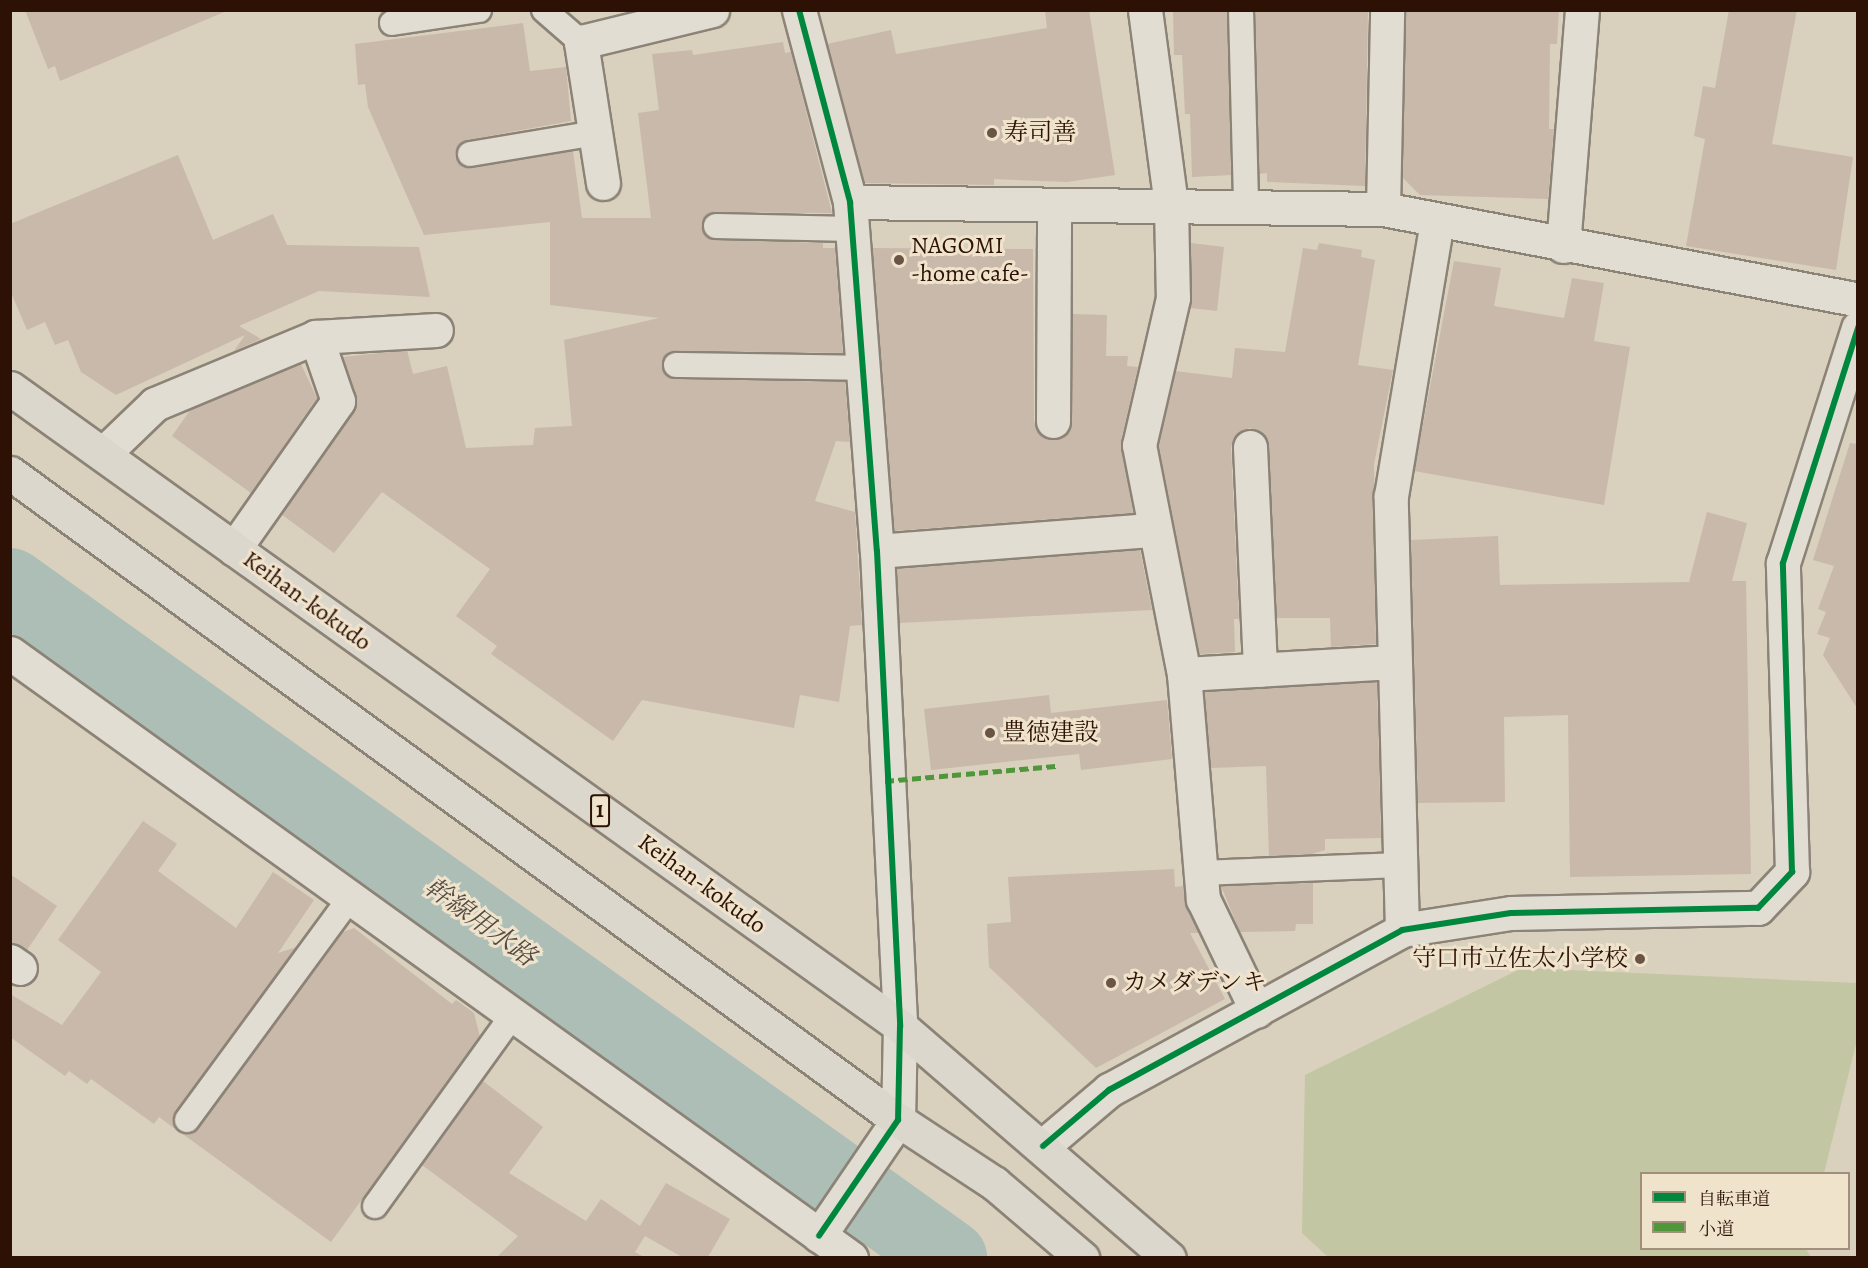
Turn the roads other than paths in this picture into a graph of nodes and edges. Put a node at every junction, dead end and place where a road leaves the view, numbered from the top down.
1 (479, 10) edge
2 (544, 10) edge
3 (712, 10) edge
4 (799, 10) edge
5 (1145, 10) edge
6 (1241, 10) edge
7 (1387, 10) edge
8 (1582, 10) edge
9 (392, 23) dead end
10 (581, 42) junction
11 (595, 133) junction
12 (470, 154) dead end
13 (603, 183) dead end
14 (1054, 205) junction
15 (1172, 206) junction
16 (1246, 207) junction
17 (1383, 209) junction
18 (851, 215) junction
19 (1437, 220) junction
20 (716, 226) dead end
21 (1563, 246) junction
22 (1857, 300) edge
23 (1857, 328) edge
24 (435, 330) dead end
25 (316, 337) junction
26 (676, 365) dead end
27 (862, 368) junction
28 (10, 388) edge
29 (1053, 421) dead end
30 (1250, 447) dead end
31 (103, 454) junction
32 (10, 473) edge
33 (1153, 530) junction
34 (234, 549) junction
35 (877, 551) junction
36 (10, 653) edge
37 (1395, 662) junction
38 (1260, 670) junction
39 (1184, 674) junction
40 (1400, 865) junction
41 (1200, 873) junction
42 (350, 898) junction
43 (1402, 930) junction
44 (1257, 1011) junction
45 (513, 1015) junction
46 (900, 1026) junction
47 (186, 1120) dead end
48 (898, 1120) junction
49 (1042, 1146) junction
50 (375, 1206) dead end
51 (819, 1236) junction
52 (851, 1257) edge
53 (1082, 1257) edge
54 (1169, 1257) edge

1 - 9 lane
2 - 10 lane
3 - 10 street
4 - 18 street
5 - 15 street
6 - 16 lane
7 - 17 street
8 - 21 street
10 - 11 street
11 - 12 lane
11 - 13 street
14 - 15 street
14 - 18 street
14 - 29 street
15 - 16 street
15 - 33 street
16 - 17 street
17 - 19 street
18 - 20 lane
18 - 27 street
19 - 21 street
19 - 37 street
21 - 22 street
23 - 43 street
24 - 25 street
25 - 31 street
25 - 34 street
26 - 27 lane
27 - 35 street
28 - 31 highway, Keihan-kokudo / 1
30 - 38 street
31 - 34 highway, Keihan-kokudo / 1
32 - 48 highway
33 - 35 street
33 - 39 street
34 - 46 highway, Keihan-kokudo / 1
35 - 46 street
36 - 42 street
37 - 38 street
37 - 40 street
38 - 39 street
39 - 41 street
40 - 41 lane
40 - 43 street
41 - 44 street
42 - 45 street
42 - 47 lane
43 - 44 street
44 - 49 street
45 - 50 lane
45 - 51 street
46 - 48 street
46 - 49 highway, Keihan-kokudo / 1
48 - 51 street
48 - 53 highway
49 - 54 highway, Keihan-kokudo / 1
51 - 52 street

